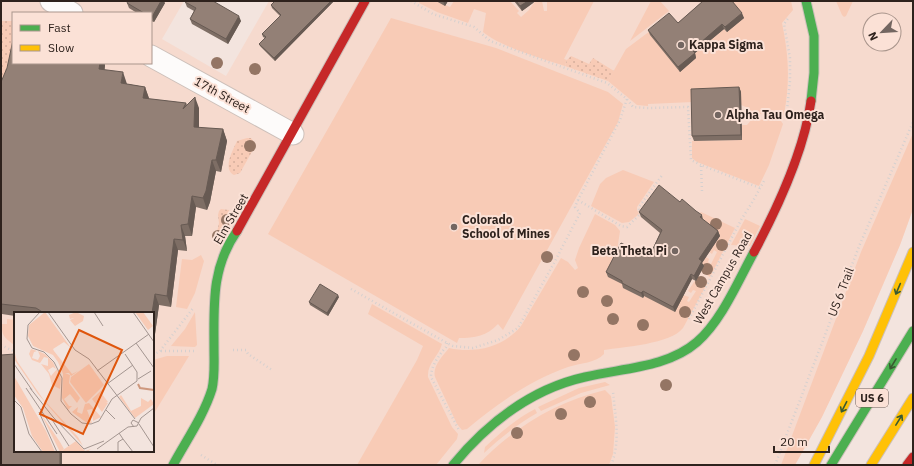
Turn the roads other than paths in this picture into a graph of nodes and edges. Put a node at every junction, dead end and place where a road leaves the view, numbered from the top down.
1 (51, 1) edge
2 (366, 1) edge
3 (806, 1) edge
4 (70, 12) edge
5 (152, 57) edge
6 (293, 134) junction
7 (913, 252) edge
8 (913, 331) edge
9 (913, 398) edge
10 (913, 457) edge
11 (173, 465) edge
12 (453, 465) edge
13 (814, 465) edge
14 (831, 465) edge
15 (872, 465) edge
16 (907, 465) edge

1 - 4 street
2 - 6 main road, Elm Street
3 - 12 main road, West Campus Road
5 - 6 street, 17th Street
6 - 11 main road, Elm Street
7 -> 13 main road
8 -> 14 main road, US 6
15 -> 9 main road, US 6
10 - 16 main road

